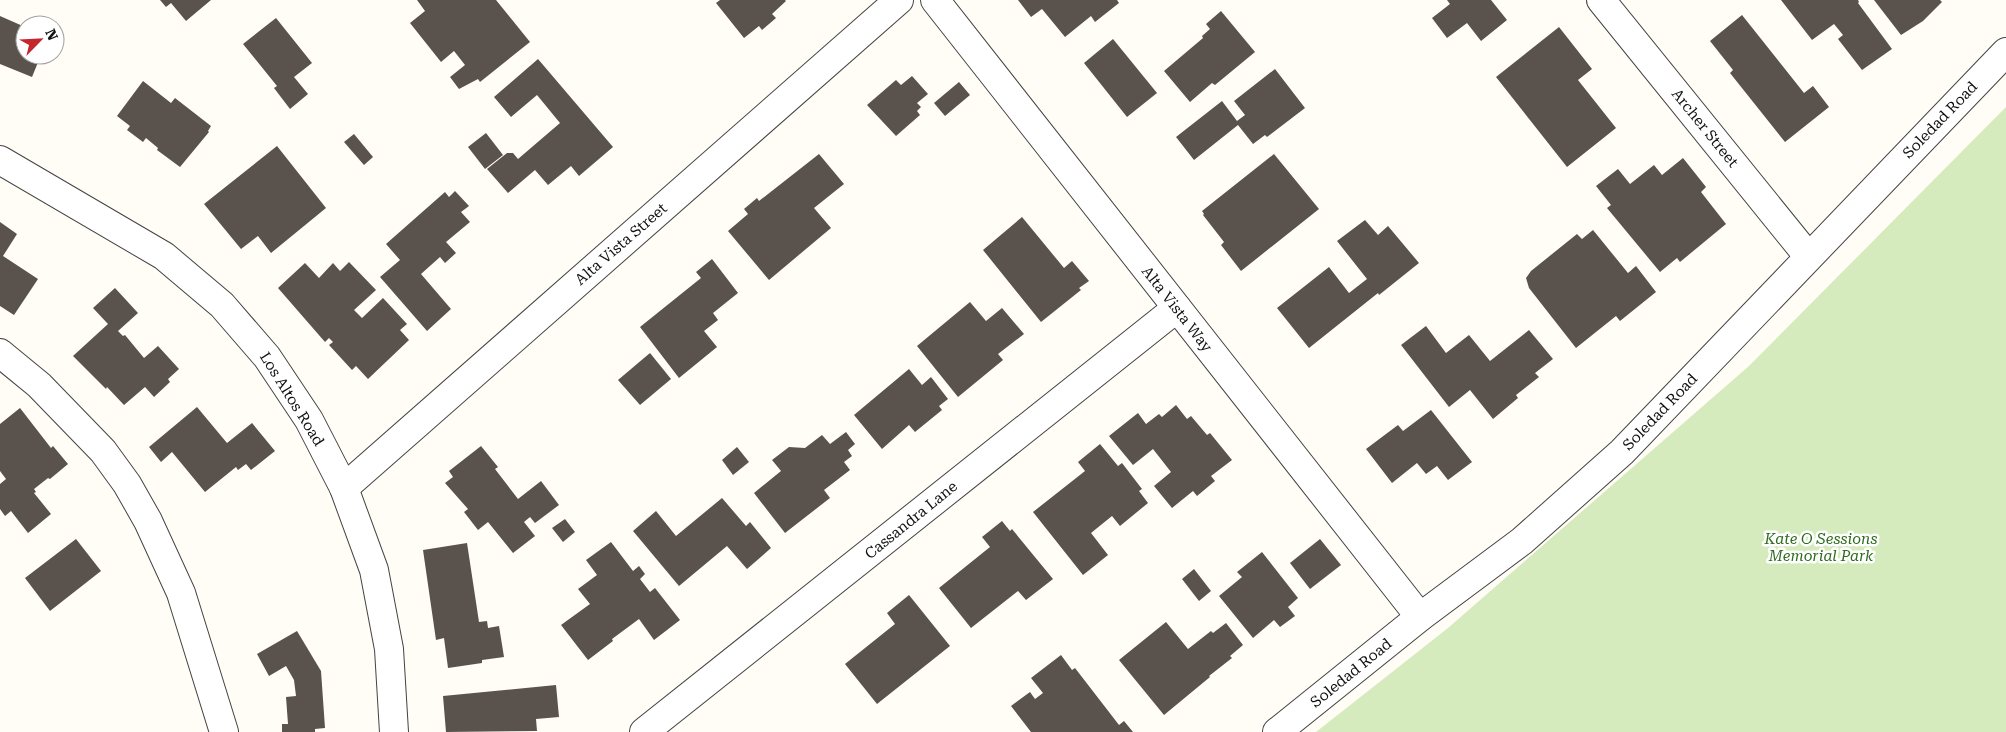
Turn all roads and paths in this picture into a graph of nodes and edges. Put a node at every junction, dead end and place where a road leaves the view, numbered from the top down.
1 (899, 0) edge
2 (935, 0) edge
3 (1601, 0) edge
4 (2006, 52) edge
5 (0, 160) edge
6 (1808, 256) junction
7 (1177, 308) junction
8 (0, 353) edge
9 (344, 488) junction
10 (1420, 617) junction
11 (224, 732) edge
12 (394, 732) edge
13 (644, 732) edge
14 (1276, 732) edge

1 - 9 street, Alta Vista Street
2 - 7 street, Alta Vista Way
3 - 6 street, Archer Street
4 - 6 street, Soledad Road
5 - 9 street, Los Altos Road
6 - 10 street, Soledad Road
7 - 10 street, Alta Vista Way
7 - 13 street, Cassandra Lane
8 - 11 street
9 - 12 street, Los Altos Road
10 - 14 street, Soledad Road

